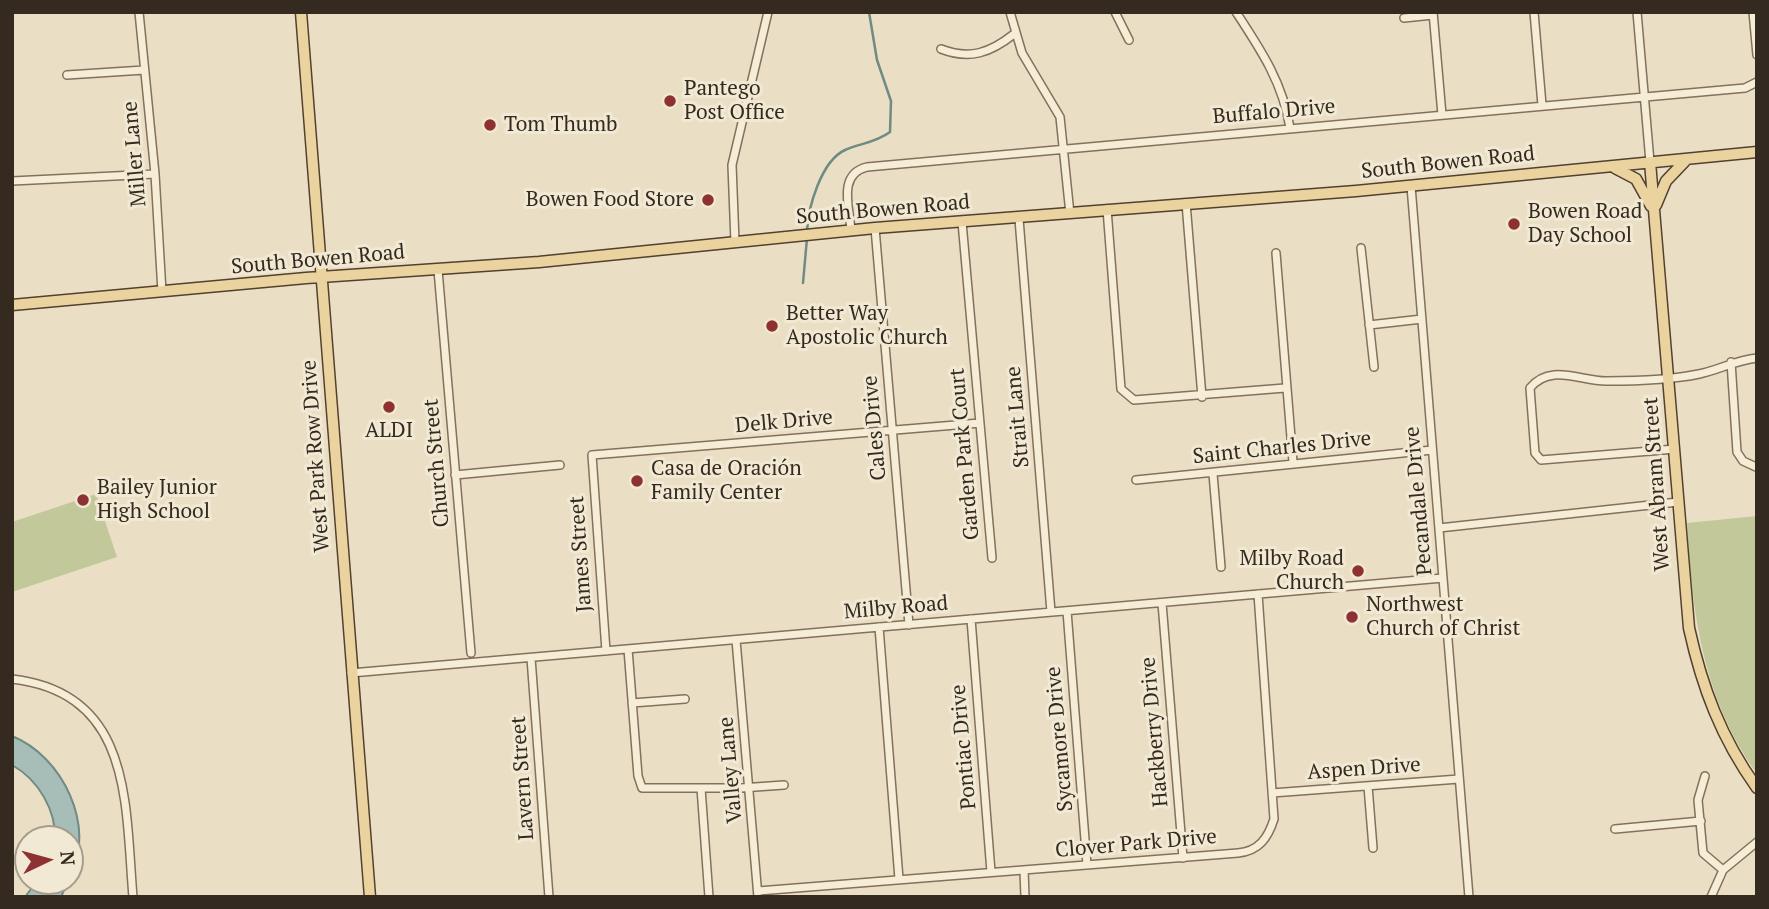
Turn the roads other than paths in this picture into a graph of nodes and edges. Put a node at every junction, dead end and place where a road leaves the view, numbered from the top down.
1 (139, 12) edge
2 (301, 12) edge
3 (768, 12) edge
4 (1010, 12) edge
5 (1115, 12) edge
6 (1236, 12) edge
7 (1534, 12) edge
8 (1637, 12) edge
9 (1753, 12) edge
10 (1433, 13) edge
11 (1404, 18) dead end
12 (1014, 34) junction
13 (1129, 40) dead end
14 (941, 49) dead end
15 (1757, 55) edge
16 (144, 70) junction
17 (67, 75) dead end
18 (1757, 82) edge
19 (1644, 97) junction
20 (1542, 105) junction
21 (1442, 115) junction
22 (1290, 128) junction
23 (1065, 149) junction
24 (1757, 152) edge
25 (1688, 159) junction
26 (1650, 162) junction
27 (1611, 167) junction
28 (155, 174) junction
29 (12, 181) edge
30 (1410, 186) junction
31 (1186, 203) junction
32 (1107, 209) junction
33 (1654, 213) junction
34 (1070, 214) junction
35 (1019, 219) junction
36 (962, 222) junction
37 (875, 228) junction
38 (851, 230) junction
39 (735, 242) junction
40 (1361, 248) dead end
41 (1276, 253) dead end
42 (438, 270) junction
43 (321, 277) junction
44 (162, 292) junction
45 (12, 305) edge
46 (1422, 319) junction
47 (1369, 325) junction
48 (1757, 358) edge
49 (1731, 362) junction
50 (1374, 367) dead end
51 (1669, 377) junction
52 (1285, 388) junction
53 (1202, 397) junction
54 (980, 423) junction
55 (892, 431) junction
56 (1675, 449) junction
57 (1432, 450) junction
58 (592, 455) joint
59 (1293, 462) junction
60 (560, 465) dead end
61 (1756, 467) edge
62 (1213, 474) junction
63 (455, 475) junction
64 (1136, 480) dead end
65 (1678, 502) junction
66 (1439, 528) junction
67 (992, 558) dead end
68 (1221, 567) dead end
69 (1443, 578) junction
70 (1258, 594) junction
71 (1162, 603) junction
72 (1067, 611) junction
73 (1051, 612) junction
74 (971, 619) junction
75 (909, 625) junction
76 (879, 627) junction
77 (736, 640) junction
78 (628, 649) junction
79 (606, 651) junction
80 (471, 653) dead end
81 (531, 658) junction
82 (351, 673) junction
83 (12, 679) edge
84 (685, 699) dead end
85 (632, 703) junction
86 (1705, 776) dead end
87 (1459, 779) junction
88 (784, 785) dead end
89 (1368, 786) junction
90 (750, 788) junction
91 (1757, 788) edge
92 (701, 789) junction
93 (1272, 793) junction
94 (1701, 821) junction
95 (1615, 828) dead end
96 (1757, 842) edge
97 (1373, 848) dead end
98 (1183, 858) junction
99 (1087, 865) junction
100 (1024, 870) junction
101 (1724, 870) junction
102 (991, 872) junction
103 (899, 879) junction
104 (758, 894) edge
105 (133, 897) edge
106 (370, 897) edge
107 (549, 897) edge
108 (709, 897) edge
109 (1026, 897) edge
110 (1469, 897) edge
111 (1711, 897) edge

1 - 16 street, Miller Lane
2 - 43 main road, West Park Row Drive
3 - 39 street
4 - 12 street
5 - 13 street
6 - 22 street
7 - 20 street
8 - 19 street
9 - 15 street
10 - 11 street
10 - 21 street
12 - 14 street
12 - 23 street
16 - 17 street
16 - 28 street, Miller Lane
18 - 19 street, Buffalo Drive
19 - 20 street, Buffalo Drive
19 - 26 street
20 - 21 street, Buffalo Drive
21 - 22 street, Buffalo Drive
22 - 23 street, Buffalo Drive
23 - 34 street
23 - 38 street, Buffalo Drive
24 - 25 main road, South Bowen Road
25 - 26 main road, South Bowen Road
25 - 33 main road
26 - 27 main road, South Bowen Road
26 - 33 main road, West Abram Street
27 - 30 main road, South Bowen Road
27 - 33 main road
28 - 29 street
28 - 44 street, Miller Lane
30 - 31 main road, South Bowen Road
30 - 46 street, Pecandale Drive
31 - 32 main road, South Bowen Road
31 - 53 street
32 - 34 main road, South Bowen Road
32 - 53 street
33 - 51 main road, West Abram Street
34 - 35 main road, South Bowen Road
35 - 36 main road, South Bowen Road
35 - 73 street, Strait Lane
36 - 37 main road, South Bowen Road
36 - 54 street, Garden Park Court
37 - 38 main road, South Bowen Road
37 - 55 street, Cales Drive
38 - 39 main road, South Bowen Road
39 - 42 main road, South Bowen Road
40 - 47 street
41 - 52 street
42 - 43 main road, South Bowen Road
42 - 63 street, Church Street
43 - 44 main road, South Bowen Road
43 - 82 main road, West Park Row Drive
44 - 45 main road, South Bowen Road
46 - 47 street
46 - 57 street, Pecandale Drive
47 - 50 street
48 - 49 street
49 - 51 street
49 - 61 street
51 - 56 main road, West Abram Street
51 - 56 street
52 - 53 street
52 - 59 street
54 - 55 street, Delk Drive
54 - 67 street, Garden Park Court
55 - 58 street, Delk Drive
55 - 75 street, Cales Drive
56 - 65 main road, West Abram Street
57 - 59 street, Saint Charles Drive
57 - 66 street, Pecandale Drive
58 - 79 street, James Street
59 - 62 street, Saint Charles Drive
60 - 63 street
62 - 64 street, Saint Charles Drive
62 - 68 street
63 - 80 street, Church Street
65 - 66 street
65 - 91 main road, West Abram Street
66 - 69 street, Pecandale Drive
69 - 70 street, Milby Road
69 - 87 street, Pecandale Drive
70 - 71 street, Milby Road
70 - 93 street, Clover Park Drive
71 - 72 street, Milby Road
71 - 98 street, Hackberry Drive
72 - 73 street, Milby Road
72 - 99 street, Sycamore Drive
73 - 74 street, Milby Road
74 - 75 street, Milby Road
74 - 102 street, Pontiac Drive
75 - 76 street, Milby Road
76 - 77 street, Milby Road
76 - 103 street
77 - 78 street, Milby Road
77 - 90 street, Valley Lane
78 - 79 street, Milby Road
78 - 85 street
79 - 81 street, Milby Road
81 - 82 street, Milby Road
81 - 107 street, Lavern Street
82 - 106 main road, West Park Row Drive
83 - 105 street
84 - 85 street
85 - 92 street
86 - 94 street
87 - 89 street, Aspen Drive
87 - 110 street, Pecandale Drive
88 - 90 street
89 - 93 street, Aspen Drive
89 - 97 street
90 - 92 street
90 - 104 street, Valley Lane
92 - 108 street
93 - 98 street, Clover Park Drive
94 - 95 street
94 - 101 street
96 - 101 street
98 - 99 street, Clover Park Drive
99 - 100 street, Clover Park Drive
100 - 102 street, Clover Park Drive
100 - 109 street
101 - 111 street
102 - 103 street, Clover Park Drive
103 - 104 street, Clover Park Drive

